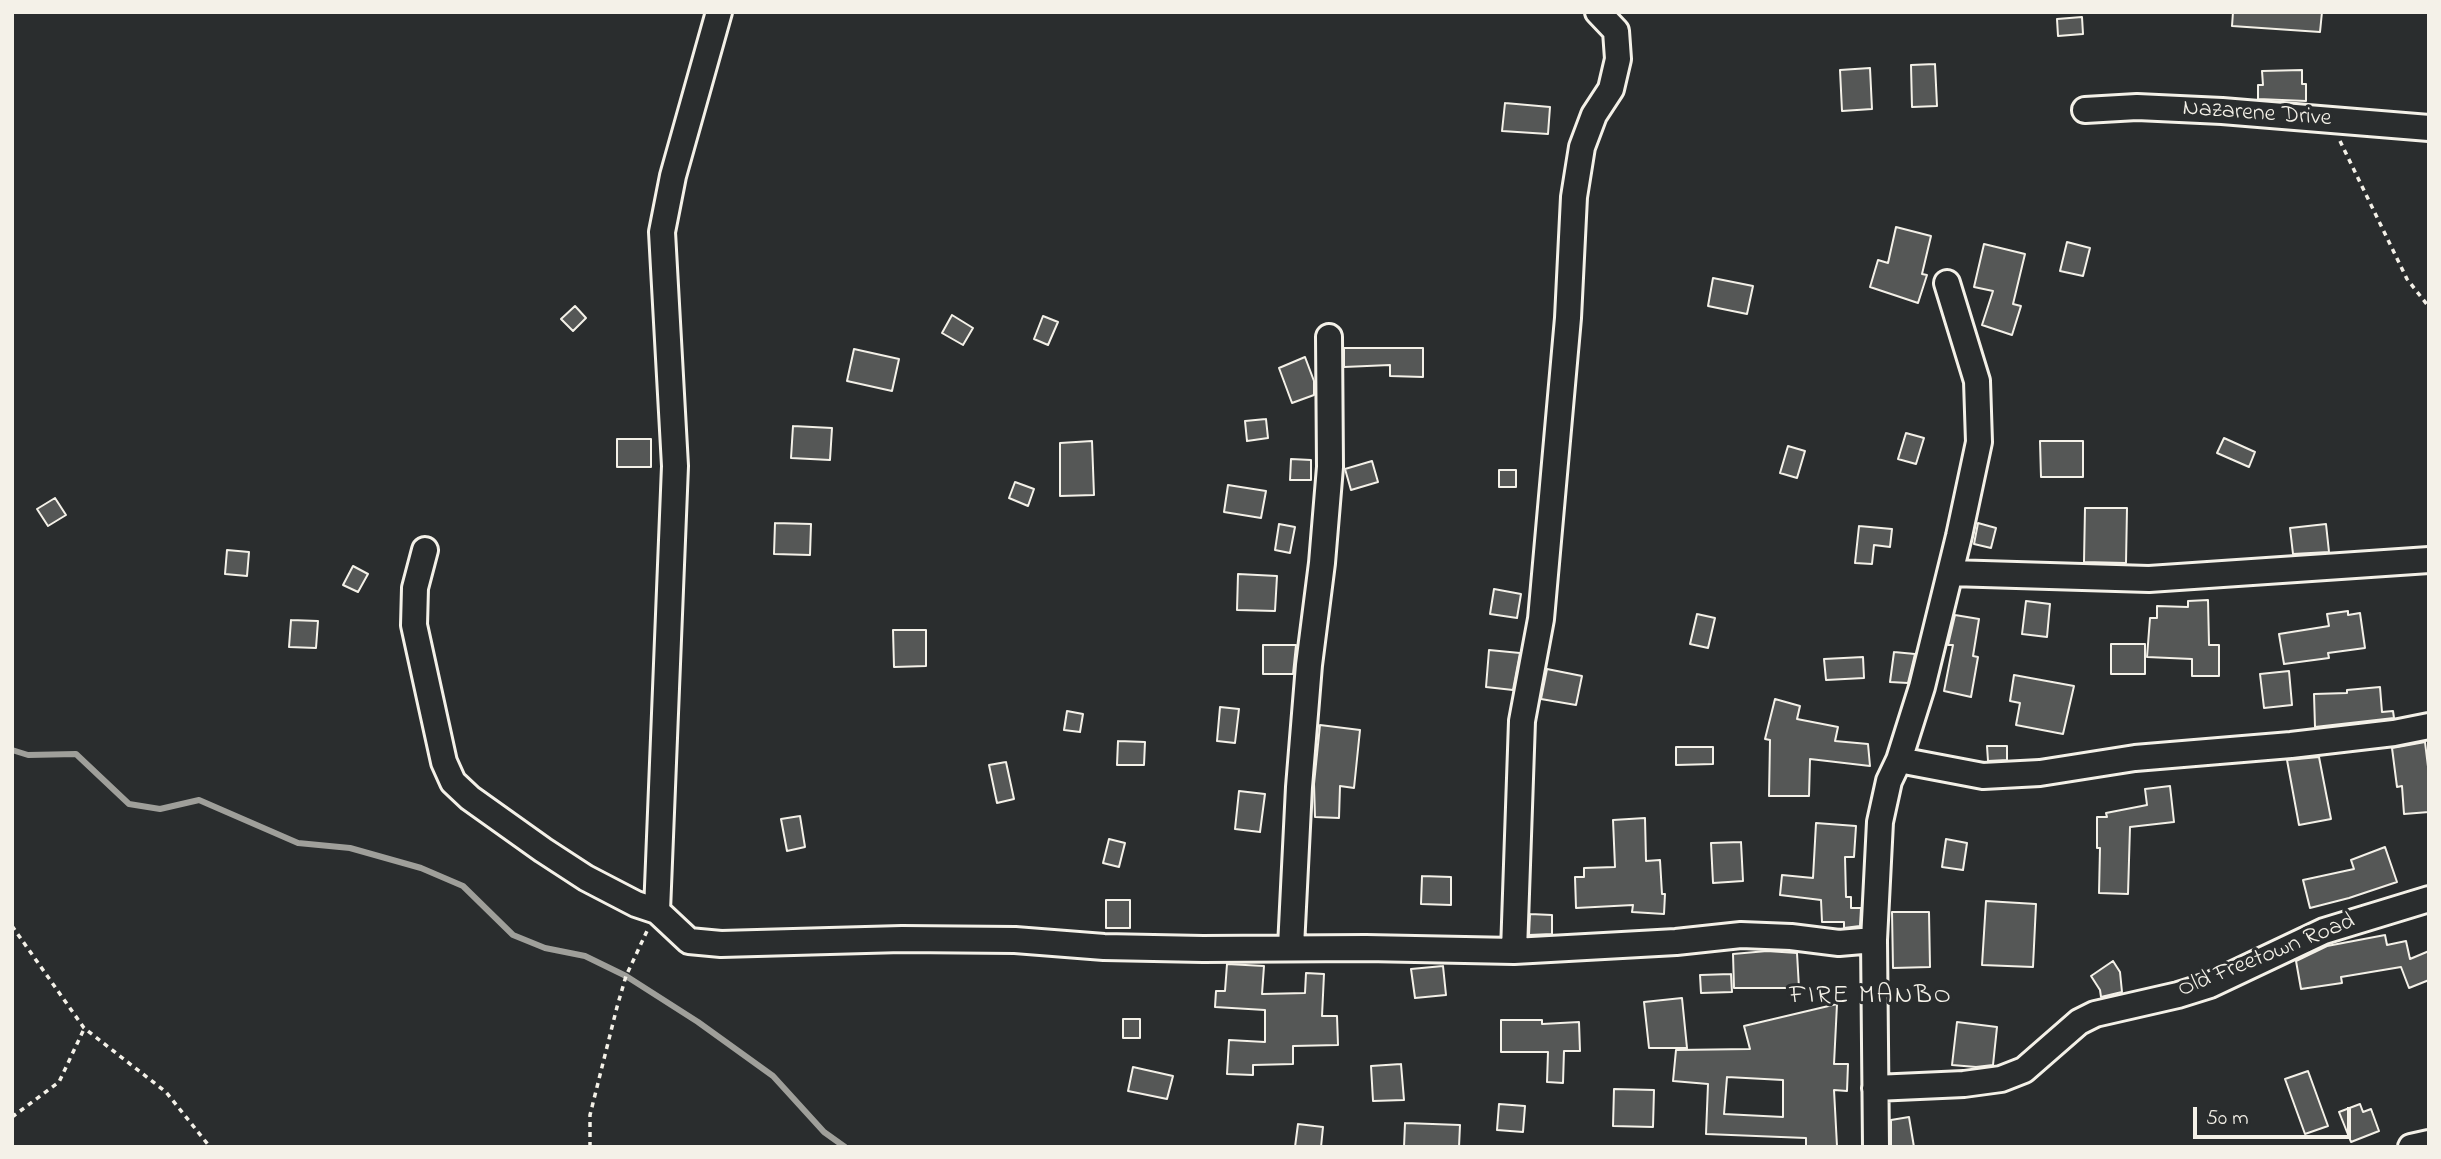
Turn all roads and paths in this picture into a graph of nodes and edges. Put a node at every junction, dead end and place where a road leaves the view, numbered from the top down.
1 (719, 12) edge
2 (1598, 12) edge
3 (2085, 110) dead end
4 (2330, 120) junction
5 (2429, 128) edge
6 (1947, 284) dead end
7 (2429, 307) edge
8 (1329, 337) dead end
9 (425, 550) dead end
10 (2429, 560) edge
11 (1950, 573) junction
12 (2429, 726) edge
13 (1899, 760) junction
14 (2429, 899) edge
15 (657, 911) junction
16 (12, 926) edge
17 (1874, 940) junction
18 (1291, 947) junction
19 (1514, 951) junction
20 (84, 1028) junction
21 (1875, 1088) junction
22 (12, 1117) edge
23 (2429, 1143) edge
24 (210, 1147) edge
25 (590, 1147) edge
26 (1876, 1147) edge
27 (2411, 1147) edge

1 - 15 street
2 - 19 street
3 - 4 street, Nazarene Drive
4 - 5 street, Nazarene Drive
4 - 7 path
6 - 11 street
8 - 18 street
9 - 15 street
10 - 11 street
11 - 13 street
12 - 13 street
13 - 17 street
14 - 21 street, Old Freetown Road
15 - 18 street
15 - 25 path
16 - 20 path
17 - 19 street
17 - 21 street
18 - 19 street
20 - 22 path
20 - 24 path
21 - 26 street
23 - 27 street

